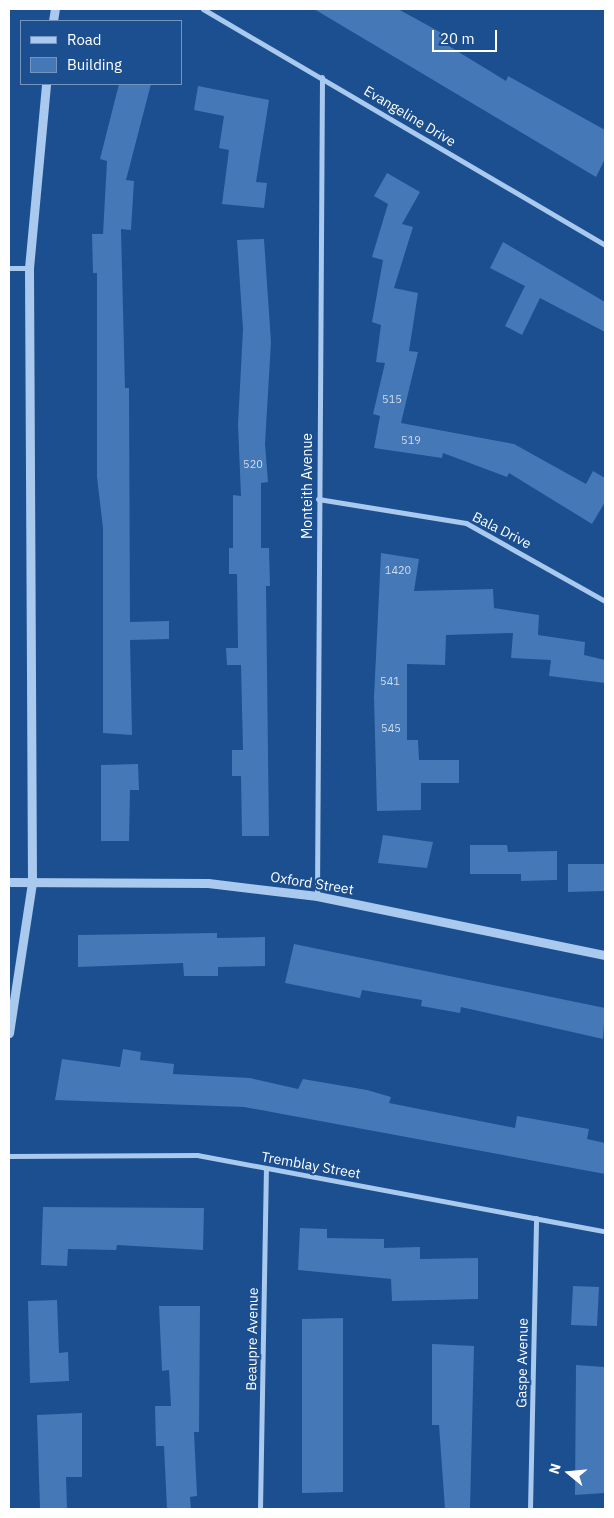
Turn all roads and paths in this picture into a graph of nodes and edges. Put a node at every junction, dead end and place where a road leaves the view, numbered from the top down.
1 (203, 9) edge
2 (322, 77) junction
3 (46, 85) edge
4 (605, 245) edge
5 (9, 268) edge
6 (29, 268) junction
7 (318, 499) junction
8 (605, 600) edge
9 (9, 882) edge
10 (32, 882) junction
11 (317, 896) junction
12 (605, 955) edge
13 (9, 1033) edge
14 (9, 1156) edge
15 (266, 1168) junction
16 (536, 1218) junction
17 (605, 1232) edge
18 (260, 1509) edge
19 (530, 1509) edge

1 - 2 street, Evangeline Drive
2 - 4 street, Evangeline Drive
2 - 7 street, Monteith Avenue
3 - 6 street
5 - 6 street
6 - 10 street
7 - 8 street, Bala Drive
7 - 11 street, Monteith Avenue
9 - 10 street, Oxford Street
10 - 11 street, Oxford Street
10 - 13 street
11 - 12 street, Oxford Street
14 - 15 street, Tremblay Street
15 - 16 street, Tremblay Street
15 - 18 street, Beaupre Avenue
16 - 17 street, Tremblay Street
16 - 19 street, Gaspe Avenue

